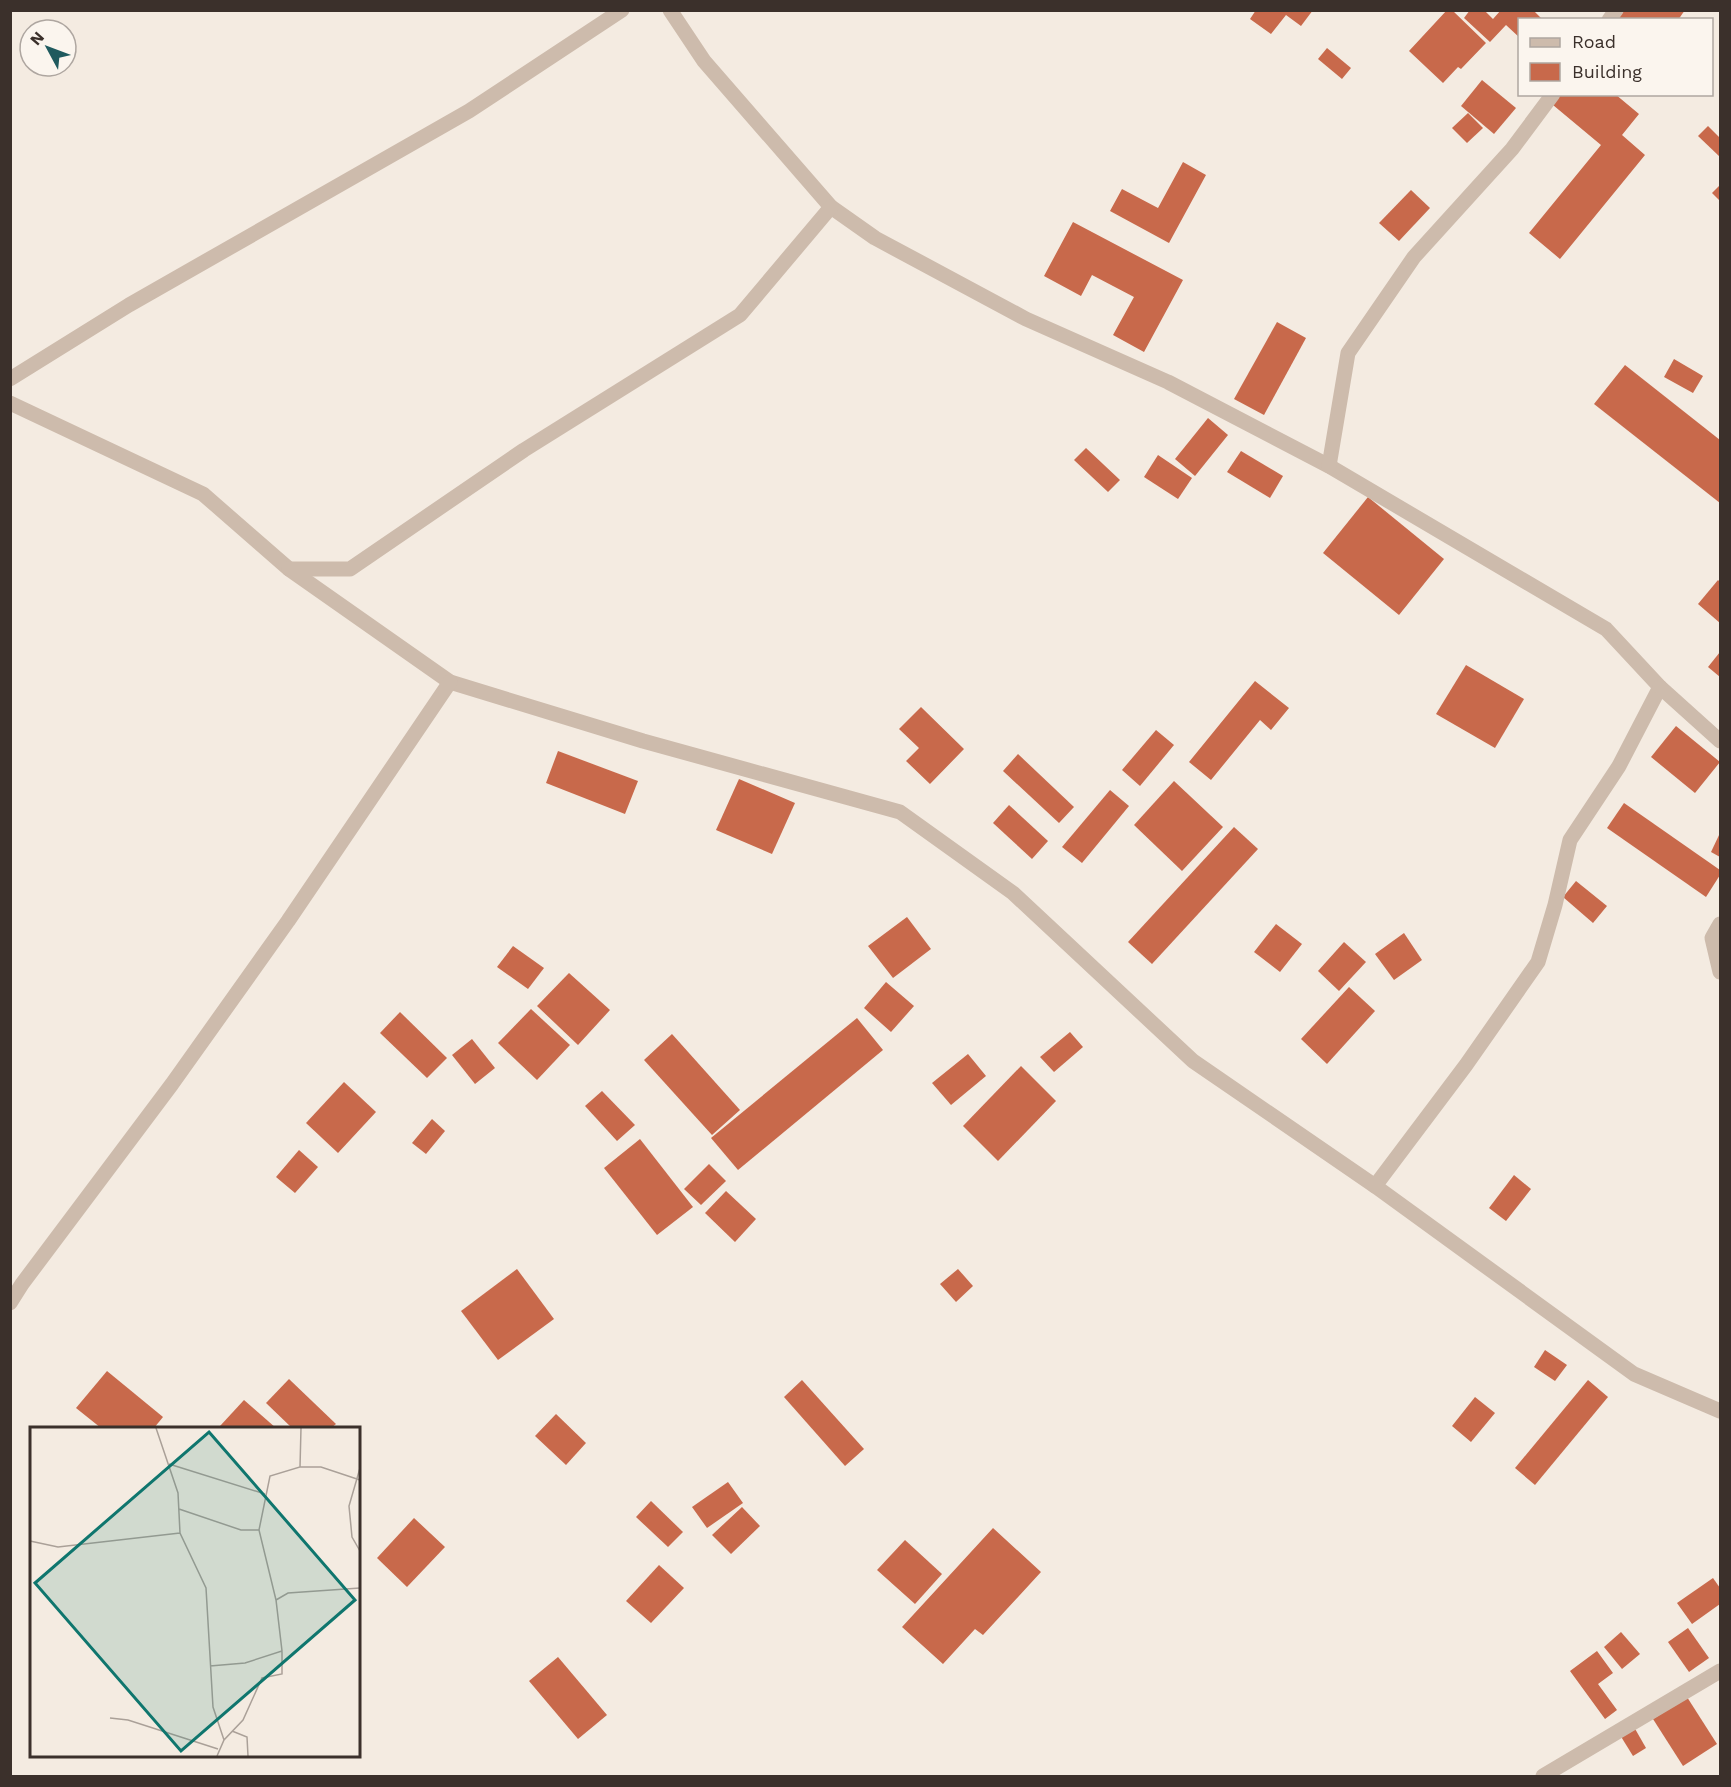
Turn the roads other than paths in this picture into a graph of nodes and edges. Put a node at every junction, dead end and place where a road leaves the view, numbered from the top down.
1 (622, 10) edge
2 (670, 10) edge
3 (1552, 96) edge
4 (831, 207) junction
5 (10, 379) edge
6 (10, 403) edge
7 (1329, 466) junction
8 (289, 569) junction
9 (450, 682) junction
10 (1660, 687) junction
11 (1720, 741) edge
12 (1720, 924) edge
13 (1720, 972) edge
14 (1375, 1186) junction
15 (10, 1303) edge
16 (1720, 1411) edge
17 (1720, 1671) edge
18 (1543, 1776) edge

1 - 5 street
2 - 4 street
3 - 7 street
4 - 7 street
4 - 8 street
6 - 8 street
7 - 10 street
8 - 9 street
9 - 14 street
9 - 15 street
10 - 11 street
10 - 14 street
12 - 13 street
14 - 16 street
17 - 18 street

